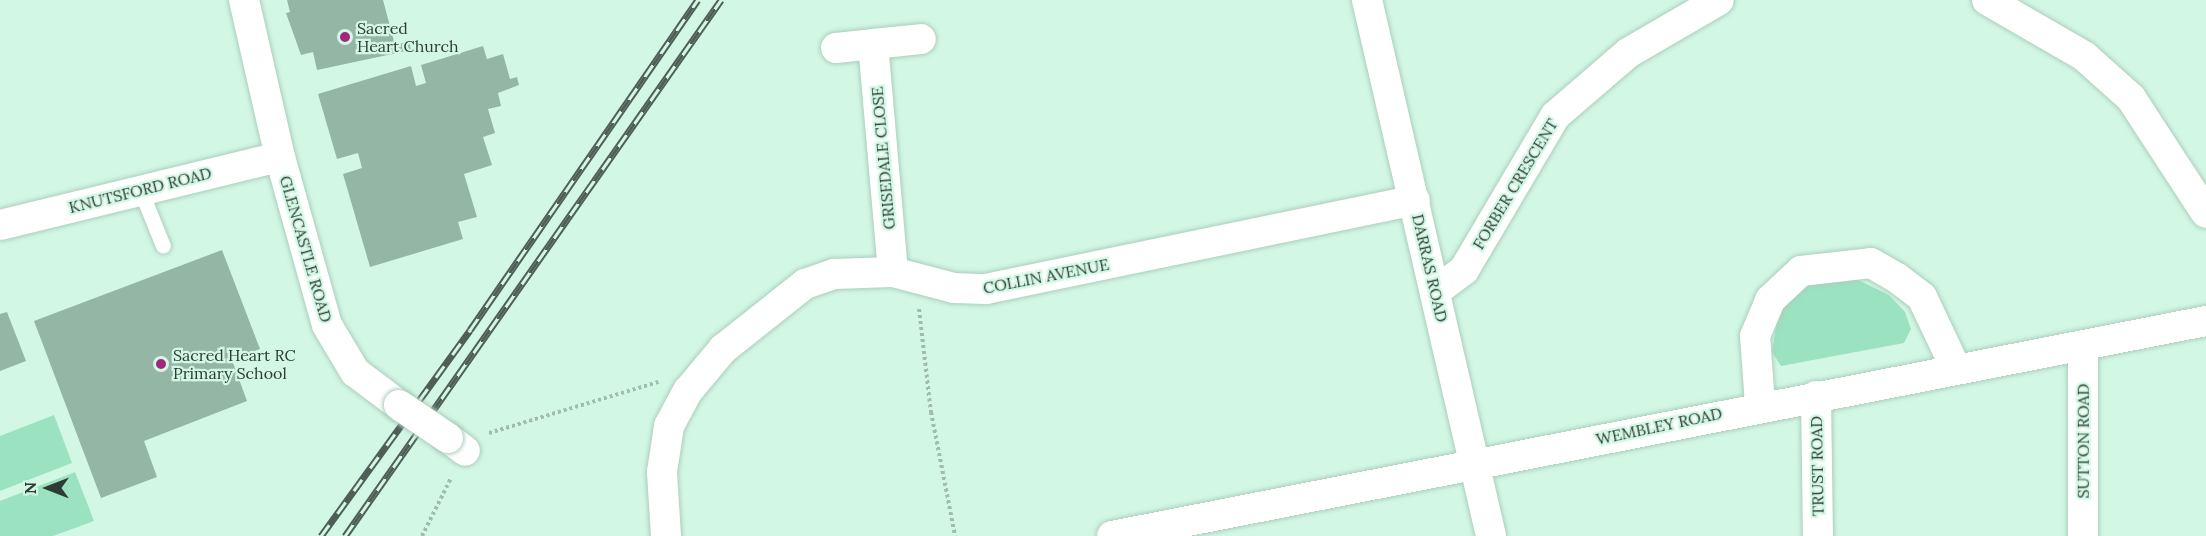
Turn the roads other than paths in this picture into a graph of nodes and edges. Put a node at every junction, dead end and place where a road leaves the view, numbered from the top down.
1 (244, 0) edge
2 (1367, 0) edge
3 (1719, 0) edge
4 (1987, 0) edge
5 (921, 39) dead end
6 (873, 44) junction
7 (836, 48) dead end
8 (280, 157) junction
9 (140, 189) junction
10 (1414, 200) junction
11 (2206, 213) edge
12 (0, 225) edge
13 (163, 246) dead end
14 (904, 274) junction
15 (1436, 291) junction
16 (2206, 321) edge
17 (2083, 345) junction
18 (1956, 369) junction
19 (1816, 396) junction
20 (1760, 405) junction
21 (457, 444) road end
22 (1475, 464) junction
23 (666, 536) edge
24 (1112, 536) edge
25 (1491, 536) edge
26 (1818, 536) edge
27 (2083, 536) edge

1 - 8 street, GLENCASTLE ROAD
2 - 10 street, DARRAS ROAD
3 - 15 street, FORBER CRESCENT
4 - 11 street
5 - 6 street
6 - 7 street
6 - 14 street, GRISEDALE CLOSE
8 - 9 street, KNUTSFORD ROAD
8 - 21 street, GLENCASTLE ROAD, bridge
9 - 12 street, KNUTSFORD ROAD
9 - 13 lane
10 - 14 street, COLLIN AVENUE
10 - 15 street, DARRAS ROAD
14 - 23 street, COLLIN AVENUE
15 - 22 street, DARRAS ROAD
16 - 17 street, WEMBLEY ROAD
17 - 18 street, WEMBLEY ROAD
17 - 27 street, SUTTON ROAD
18 - 19 street, WEMBLEY ROAD
18 - 20 street
19 - 20 street, WEMBLEY ROAD
19 - 26 street, TRUST ROAD
20 - 22 street, WEMBLEY ROAD
22 - 24 street, WEMBLEY ROAD
22 - 25 street, DARRAS ROAD

